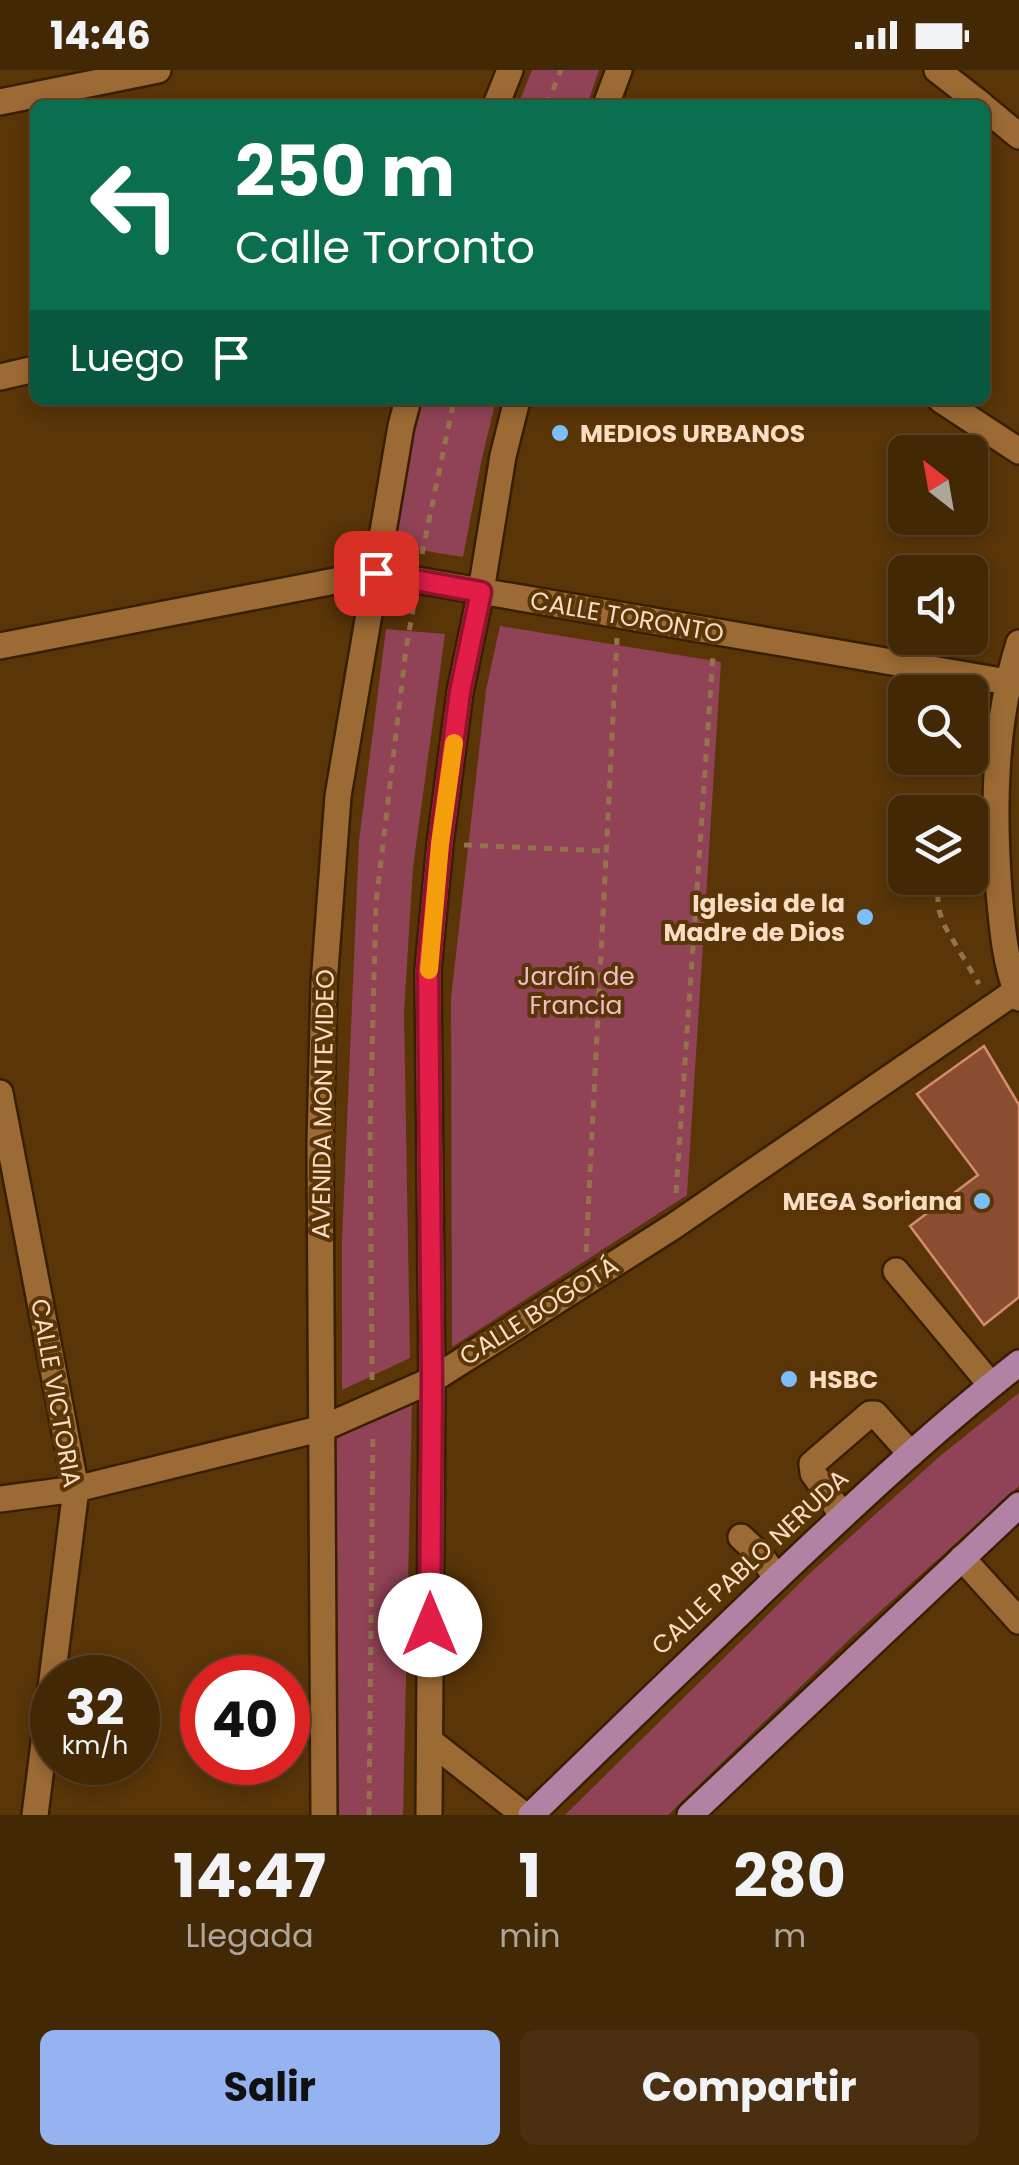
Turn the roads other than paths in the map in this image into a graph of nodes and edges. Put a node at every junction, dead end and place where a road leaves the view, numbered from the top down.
1 (158, 70) edge
2 (510, 70) edge
3 (618, 70) edge
4 (937, 70) edge
5 (498, 100) edge
6 (608, 100) edge
7 (975, 100) edge
8 (0, 102) edge
9 (990, 112) edge
10 (1019, 136) edge
11 (30, 371) edge
12 (0, 377) edge
13 (407, 405) edge
14 (515, 405) edge
15 (949, 405) edge
16 (1019, 451) edge
17 (376, 573) junction
18 (481, 592) junction
19 (1019, 643) edge
20 (0, 646) edge
21 (1013, 683) edge
22 (1018, 993) edge
23 (0, 1093) edge
24 (896, 1271) dead end
25 (1019, 1362) edge
26 (432, 1380) junction
27 (991, 1385) junction
28 (323, 1428) junction
29 (911, 1454) junction
30 (76, 1489) junction
31 (0, 1499) edge
32 (1019, 1505) edge
33 (842, 1515) junction
34 (741, 1537) dead end
35 (962, 1558) junction
36 (776, 1578) junction
37 (1019, 1621) edge
38 (430, 1741) junction
39 (35, 1815) edge
40 (324, 1815) edge
41 (430, 1815) edge
42 (528, 1815) edge
43 (690, 1815) edge

1 - 8 street
2 - 5 street
3 - 6 street
4 - 7 street
9 - 10 street
11 - 12 street
13 - 17 street, AVENIDA MONTEVIDEO
14 - 18 street
15 - 16 street
17 - 18 street, CALLE TORONTO
17 - 20 street, CALLE TORONTO
17 - 28 street, AVENIDA MONTEVIDEO
18 - 21 street, CALLE TORONTO
18 - 26 street
19 - 21 street
21 - 22 street
22 - 26 street, CALLE BOGOTÁ
23 - 30 street, CALLE VICTORIA
24 - 27 street
25 - 27 main road, CALLE PABLO NERUDA
26 - 28 street, CALLE BOGOTÁ
26 - 38 street
27 - 29 main road, CALLE PABLO NERUDA
28 - 30 street, CALLE BOGOTÁ
28 - 40 street, AVENIDA MONTEVIDEO
29 - 33 main road, CALLE PABLO NERUDA
29 - 33 street
30 - 31 street, CALLE BOGOTÁ
30 - 39 street, CALLE VICTORIA
32 - 35 main road
33 - 36 main road, CALLE PABLO NERUDA
34 - 36 street
35 - 37 street
35 - 43 main road
36 - 42 main road, CALLE PABLO NERUDA
38 - 41 street
38 - 42 street

